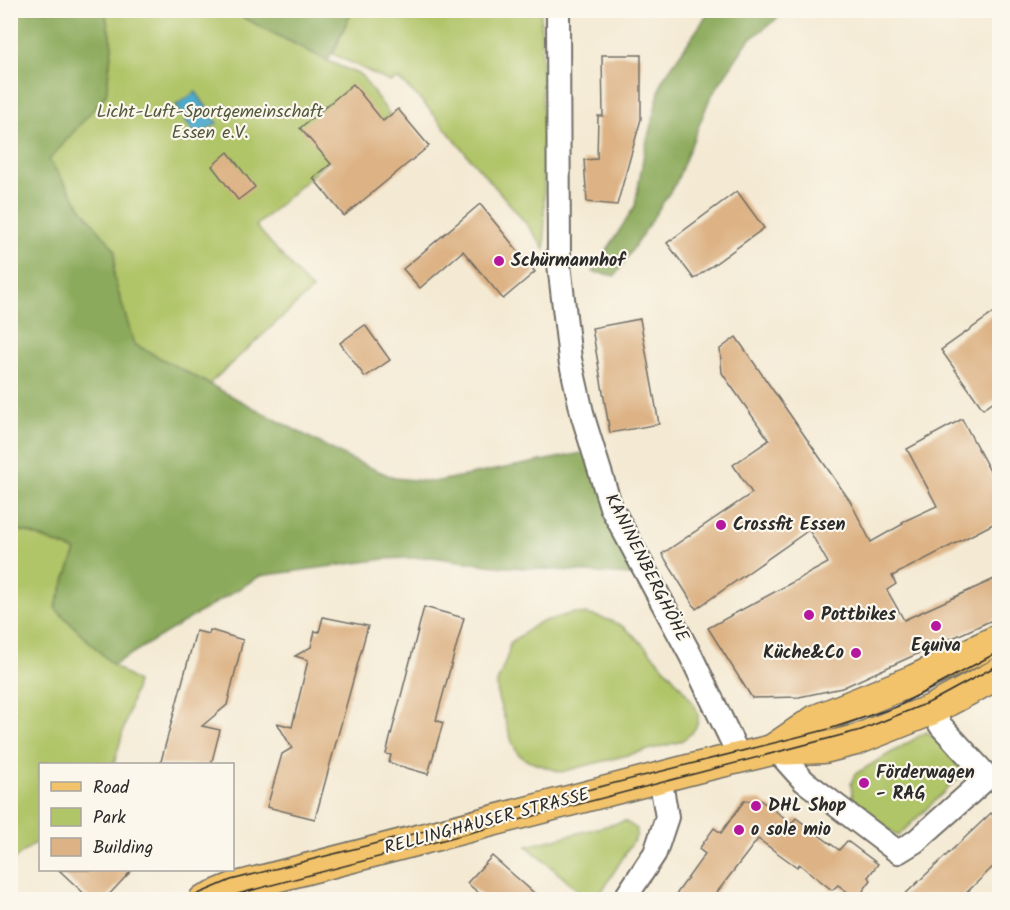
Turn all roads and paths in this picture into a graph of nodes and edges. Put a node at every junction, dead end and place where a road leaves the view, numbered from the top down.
1 (558, 10) edge
2 (999, 639) edge
3 (999, 673) edge
4 (931, 710) junction
5 (772, 750) junction
6 (740, 758) junction
7 (660, 777) junction
8 (204, 900) edge
9 (624, 900) edge

1 - 6 street, KANINENBERGHÖHE
2 - 5 main road, RELLINGHAUSER STRASSE
3 - 4 main road, RELLINGHAUSER STRASSE
4 - 5 main road, RELLINGHAUSER STRASSE
4 - 5 street
5 - 6 main road, RELLINGHAUSER STRASSE
6 - 7 main road, RELLINGHAUSER STRASSE
7 - 8 main road, RELLINGHAUSER STRASSE
7 - 9 street

